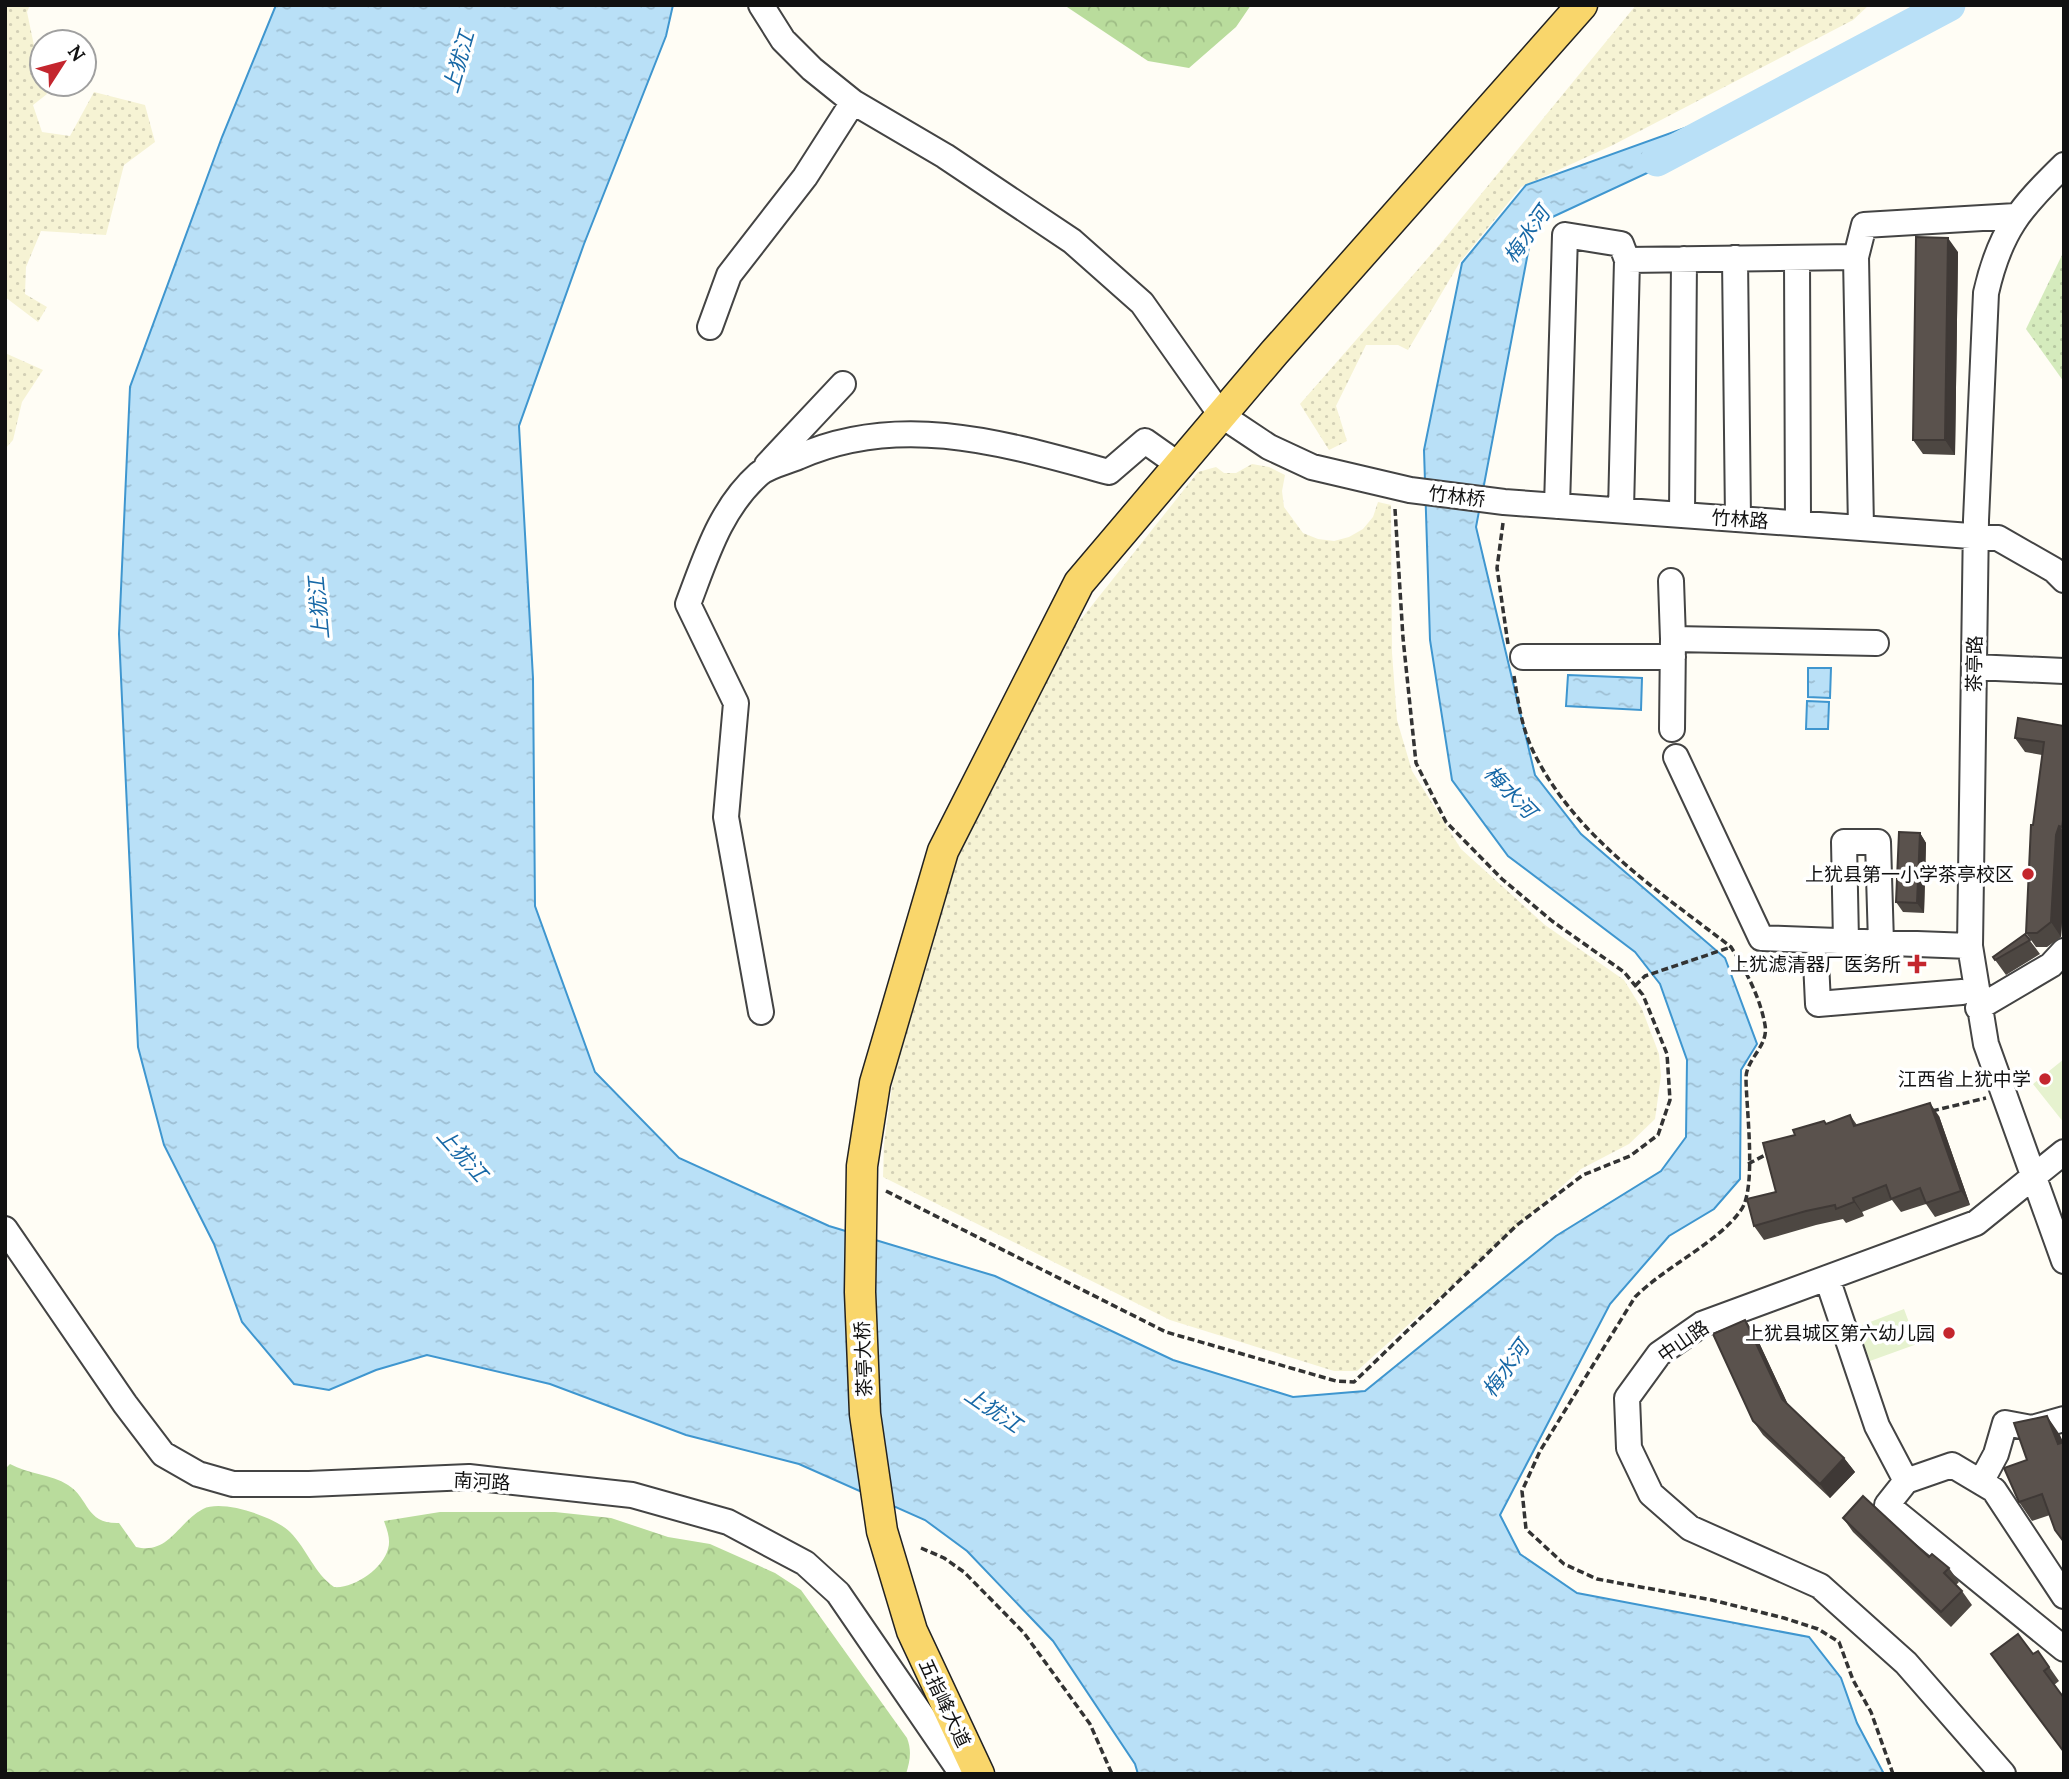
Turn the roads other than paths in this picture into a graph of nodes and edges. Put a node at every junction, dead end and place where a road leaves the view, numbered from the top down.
1 (761, 5) edge
2 (1582, 5) edge
3 (853, 102) junction
4 (2064, 165) edge
5 (2016, 216) junction
6 (1856, 257) junction
7 (1735, 258) junction
8 (1797, 258) junction
9 (1684, 259) junction
10 (1627, 260) junction
11 (710, 327) dead end
12 (843, 384) dead end
13 (1222, 415) junction
14 (1179, 465) junction
15 (760, 473) junction
16 (1506, 502) joint
17 (1557, 506) junction
18 (1621, 510) junction
19 (1682, 515) junction
20 (1738, 519) junction
21 (1798, 523) junction
22 (1861, 528) junction
23 (1976, 536) junction
24 (2064, 580) edge
25 (1671, 581) dead end
26 (1876, 643) dead end
27 (1673, 648) junction
28 (1515, 657) road end
29 (1974, 667) junction
30 (2064, 671) edge
31 (1672, 729) dead end
32 (1676, 757) dead end
33 (1846, 941) junction
34 (1881, 943) junction
35 (1970, 946) junction
36 (2064, 951) edge
37 (1816, 961) dead end
38 (1970, 1000) junction
39 (761, 1012) dead end
40 (2064, 1152) edge
41 (2032, 1180) junction
42 (5, 1229) edge
43 (2064, 1261) edge
44 (1827, 1278) junction
45 (2064, 1419) edge
46 (1906, 1481) junction
47 (1981, 1482) junction
48 (2064, 1596) edge
49 (912, 1631) joint
50 (2064, 1649) edge
51 (961, 1774) edge
52 (979, 1774) edge
53 (2003, 1774) edge

1 - 3 street
2 - 13 main road, 茶亭大桥
3 - 11 street
3 - 13 street
4 - 5 street, 茶亭路
5 - 6 street
5 - 23 street, 茶亭路
6 - 8 street
6 - 22 street
7 - 8 street
7 - 9 street
7 - 20 street
8 - 21 street
9 - 10 street
9 - 19 street
10 - 17 street
10 - 18 street
12 - 15 street
13 - 14 main road, 茶亭大桥
13 - 16 street, 竹林桥
14 - 15 street
14 - 49 main road, 茶亭大桥
15 - 39 street
16 - 17 street, 竹林路
17 - 18 street, 竹林路
18 - 19 street, 竹林路
19 - 20 street, 竹林路
20 - 21 street, 竹林路
21 - 22 street, 竹林路
22 - 23 street, 竹林路
23 - 24 street, 竹林路
23 - 29 street, 茶亭路
25 - 27 street
26 - 27 street
27 - 28 street
27 - 31 street
29 - 30 street
29 - 35 street, 茶亭路
32 - 33 street
33 - 34 street
33 - 34 street
34 - 35 street
35 - 38 street, 茶亭路
36 - 38 street
37 - 38 street
38 - 41 street, 茶亭路
40 - 41 street, 中山路
41 - 43 street, 茶亭路
41 - 44 street, 中山路
42 - 51 street, 南河路
44 - 46 street
44 - 53 street, 中山路
45 - 47 street
46 - 47 street
46 - 50 street
47 - 48 street
49 - 52 main road, 五指峰大道

